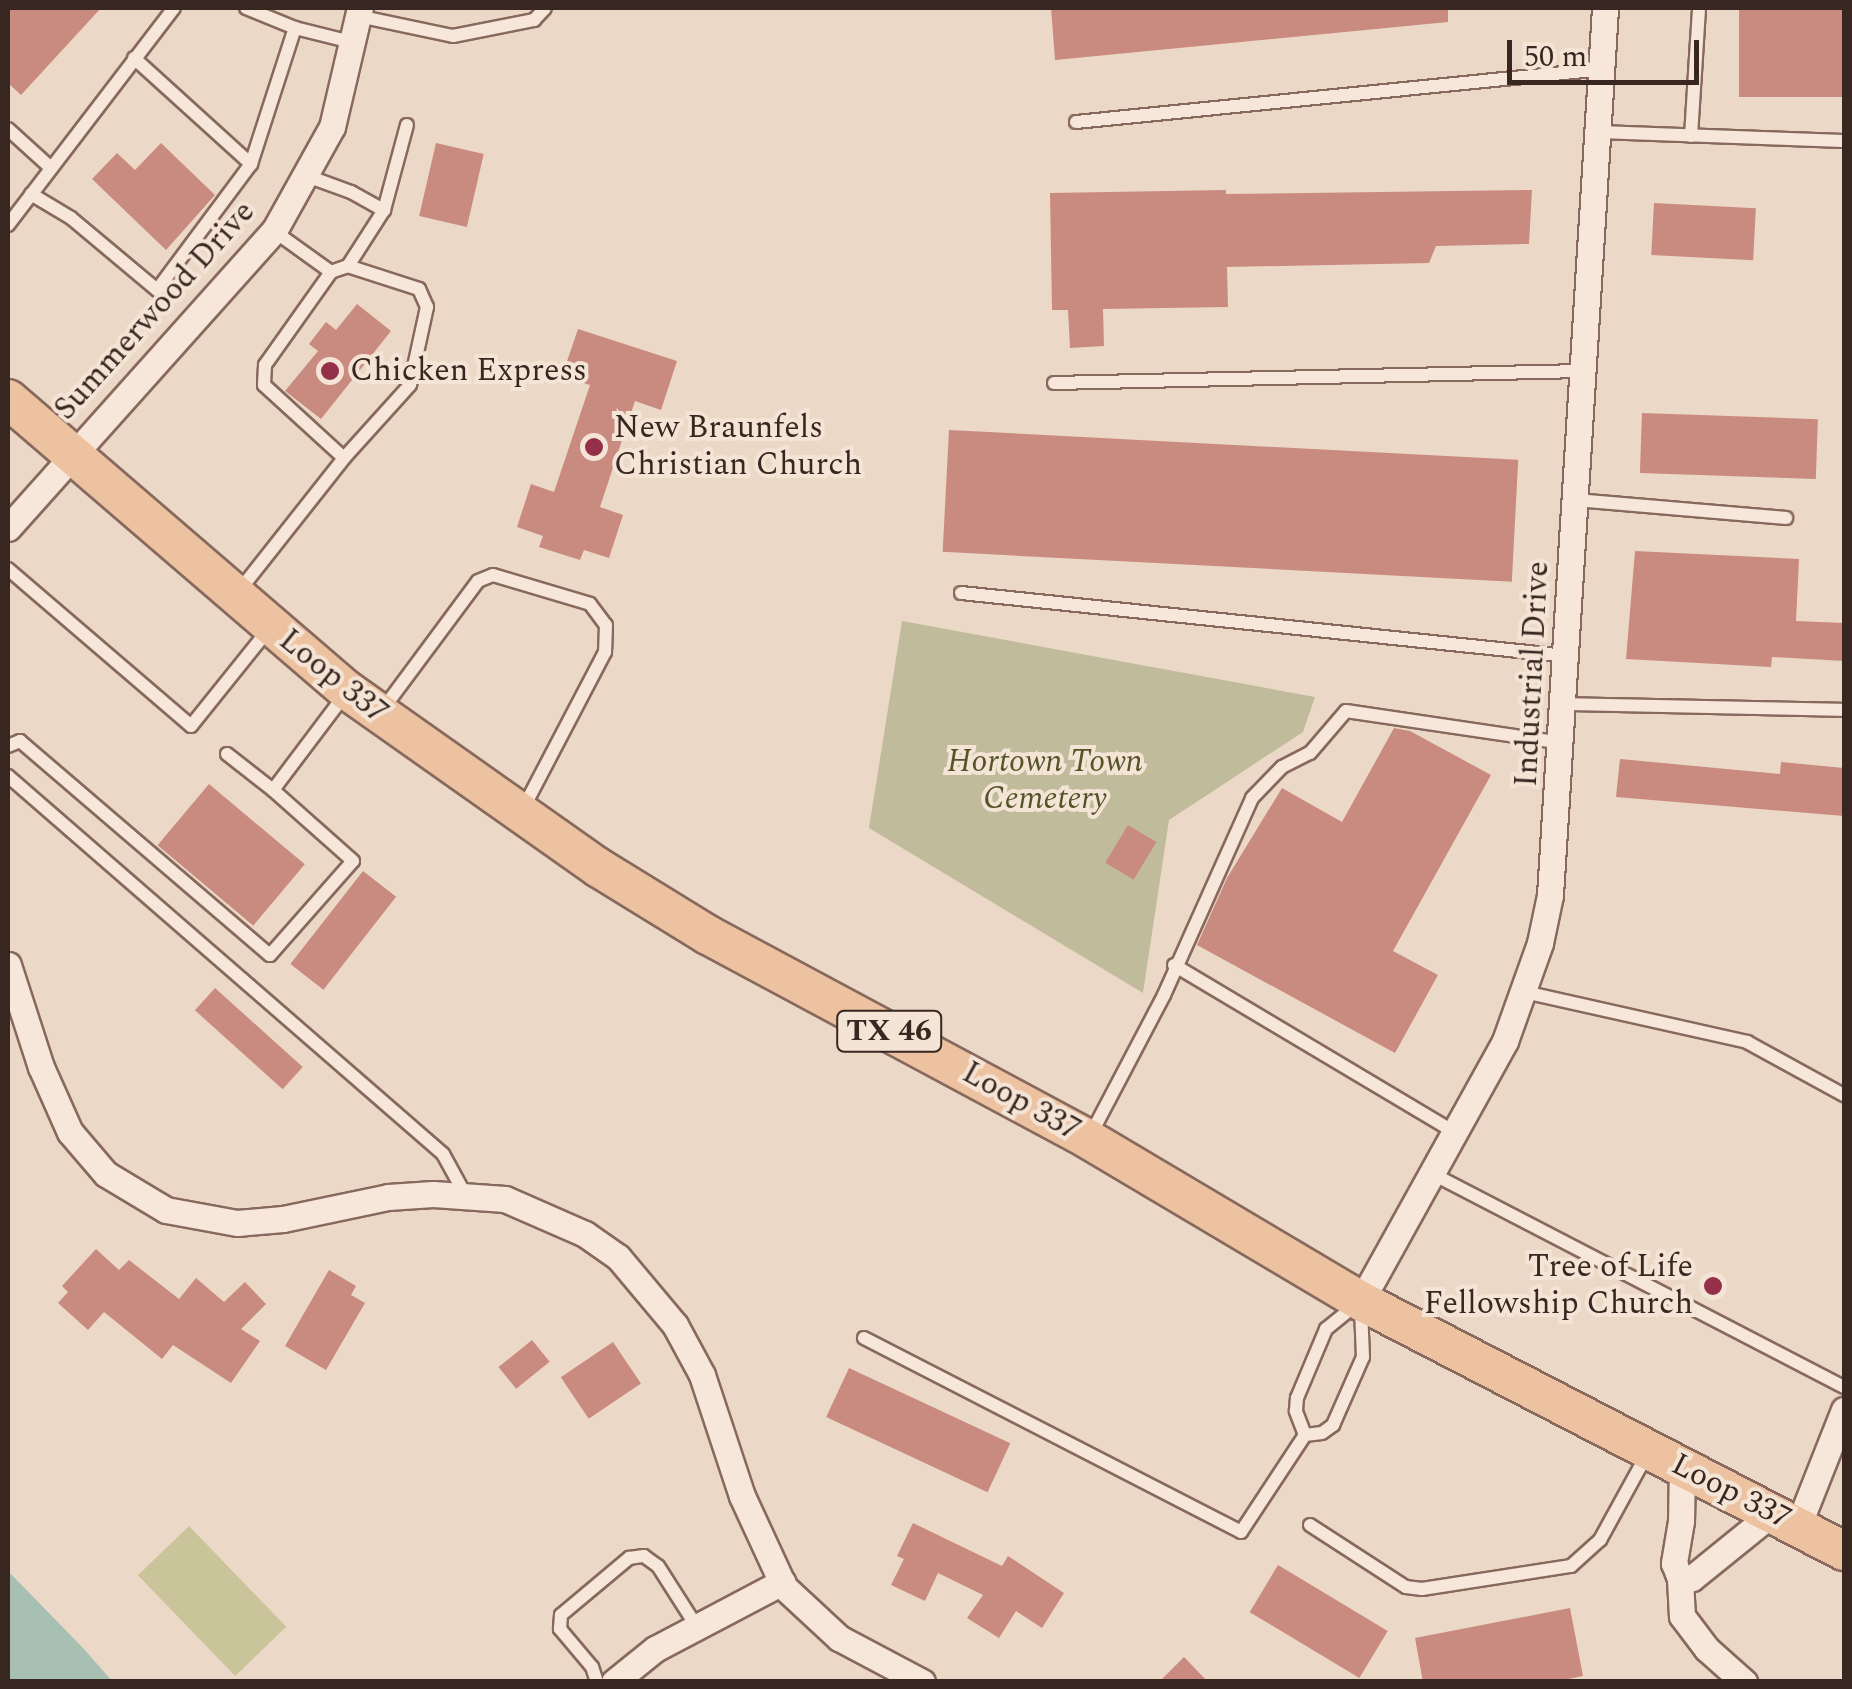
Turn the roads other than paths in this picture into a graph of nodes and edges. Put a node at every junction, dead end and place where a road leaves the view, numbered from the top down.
1 (174, 8) edge
2 (246, 8) edge
3 (546, 8) edge
4 (1606, 8) edge
5 (1699, 8) edge
6 (359, 12) edge
7 (295, 28) junction
8 (351, 42) junction
9 (134, 58) junction
10 (1603, 69) junction
11 (1076, 122) dead end
12 (407, 126) dead end
13 (8, 130) edge
14 (1599, 132) junction
15 (1690, 136) junction
16 (1844, 141) edge
17 (251, 164) junction
18 (51, 168) junction
19 (307, 176) junction
20 (31, 194) junction
21 (384, 210) junction
22 (8, 226) edge
23 (274, 232) junction
24 (348, 266) junction
25 (331, 272) junction
26 (1584, 372) junction
27 (1054, 383) dead end
28 (8, 399) edge
29 (71, 455) junction
30 (344, 458) junction
31 (1576, 500) junction
32 (1786, 518) dead end
33 (8, 528) edge
34 (8, 569) edge
35 (961, 593) dead end
36 (234, 598) junction
37 (270, 628) junction
38 (1567, 656) junction
39 (348, 691) junction
40 (1564, 704) junction
41 (1844, 710) edge
42 (379, 714) junction
43 (1562, 744) junction
44 (8, 746) edge
45 (228, 754) dead end
46 (8, 776) edge
47 (273, 790) junction
48 (520, 814) junction
49 (8, 965) edge
50 (1174, 966) junction
51 (1524, 992) junction
52 (1844, 1095) edge
53 (1454, 1132) junction
54 (1088, 1139) junction
55 (1430, 1173) junction
56 (466, 1196) junction
57 (1361, 1301) junction
58 (864, 1338) dead end
59 (1844, 1387) edge
60 (1844, 1410) edge
61 (1305, 1435) junction
62 (1665, 1458) junction
63 (1784, 1520) junction
64 (1310, 1525) dead end
65 (1844, 1551) edge
66 (1680, 1579) junction
67 (782, 1582) junction
68 (697, 1627) junction
69 (597, 1682) edge
70 (614, 1682) edge
71 (922, 1682) edge
72 (1744, 1682) edge

1 - 9 lane
2 - 7 lane
3 - 6 lane
4 - 10 street, Industrial Drive
5 - 15 lane
6 - 8 street, Summerwood Drive
7 - 8 lane
7 - 17 lane
8 - 19 street, Summerwood Drive
9 - 17 lane
9 - 18 lane
10 - 11 lane
10 - 14 street, Industrial Drive
12 - 21 lane
13 - 18 lane
14 - 15 lane
14 - 26 street, Industrial Drive
15 - 16 lane
17 - 20 lane
18 - 20 lane
19 - 21 lane
19 - 23 street, Summerwood Drive
20 - 22 lane
21 - 24 lane
23 - 25 lane
23 - 29 street, Summerwood Drive
24 - 25 lane
24 - 30 lane
25 - 30 lane
26 - 27 lane
26 - 31 street, Industrial Drive
28 - 29 main road, Loop 337 / TX 46
29 - 33 street, Summerwood Drive
29 - 36 main road, Loop 337 / TX 46
30 - 36 lane
31 - 32 lane
31 - 38 street, Industrial Drive
34 - 37 lane
35 - 38 lane
36 - 37 main road, Loop 337 / TX 46
37 - 39 main road, Loop 337 / TX 46
38 - 40 street, Industrial Drive
39 - 42 main road, Loop 337 / TX 46
39 - 47 lane
40 - 41 lane
40 - 43 street, Industrial Drive
42 - 48 main road, Loop 337 / TX 46
42 - 48 lane
43 - 50 lane
43 - 51 street, Industrial Drive
44 - 47 lane
45 - 47 lane
46 - 56 lane
48 - 54 main road, Loop 337 / TX 46
49 - 56 street
50 - 53 lane
50 - 54 lane
51 - 52 lane
51 - 53 street, Industrial Drive
53 - 55 street, Industrial Drive
54 - 57 main road, Loop 337 / TX 46
55 - 57 street, Industrial Drive
55 - 59 lane
56 - 67 street
57 - 61 lane
57 - 61 lane
57 - 62 main road, Loop 337 / TX 46
58 - 61 lane
60 - 63 street
62 - 63 main road, Loop 337 / TX 46
62 - 64 lane
62 - 66 street
63 - 65 main road, Loop 337 / TX 46
63 - 66 street
66 - 72 street
67 - 68 street
67 - 71 street
68 - 69 lane
68 - 70 street

